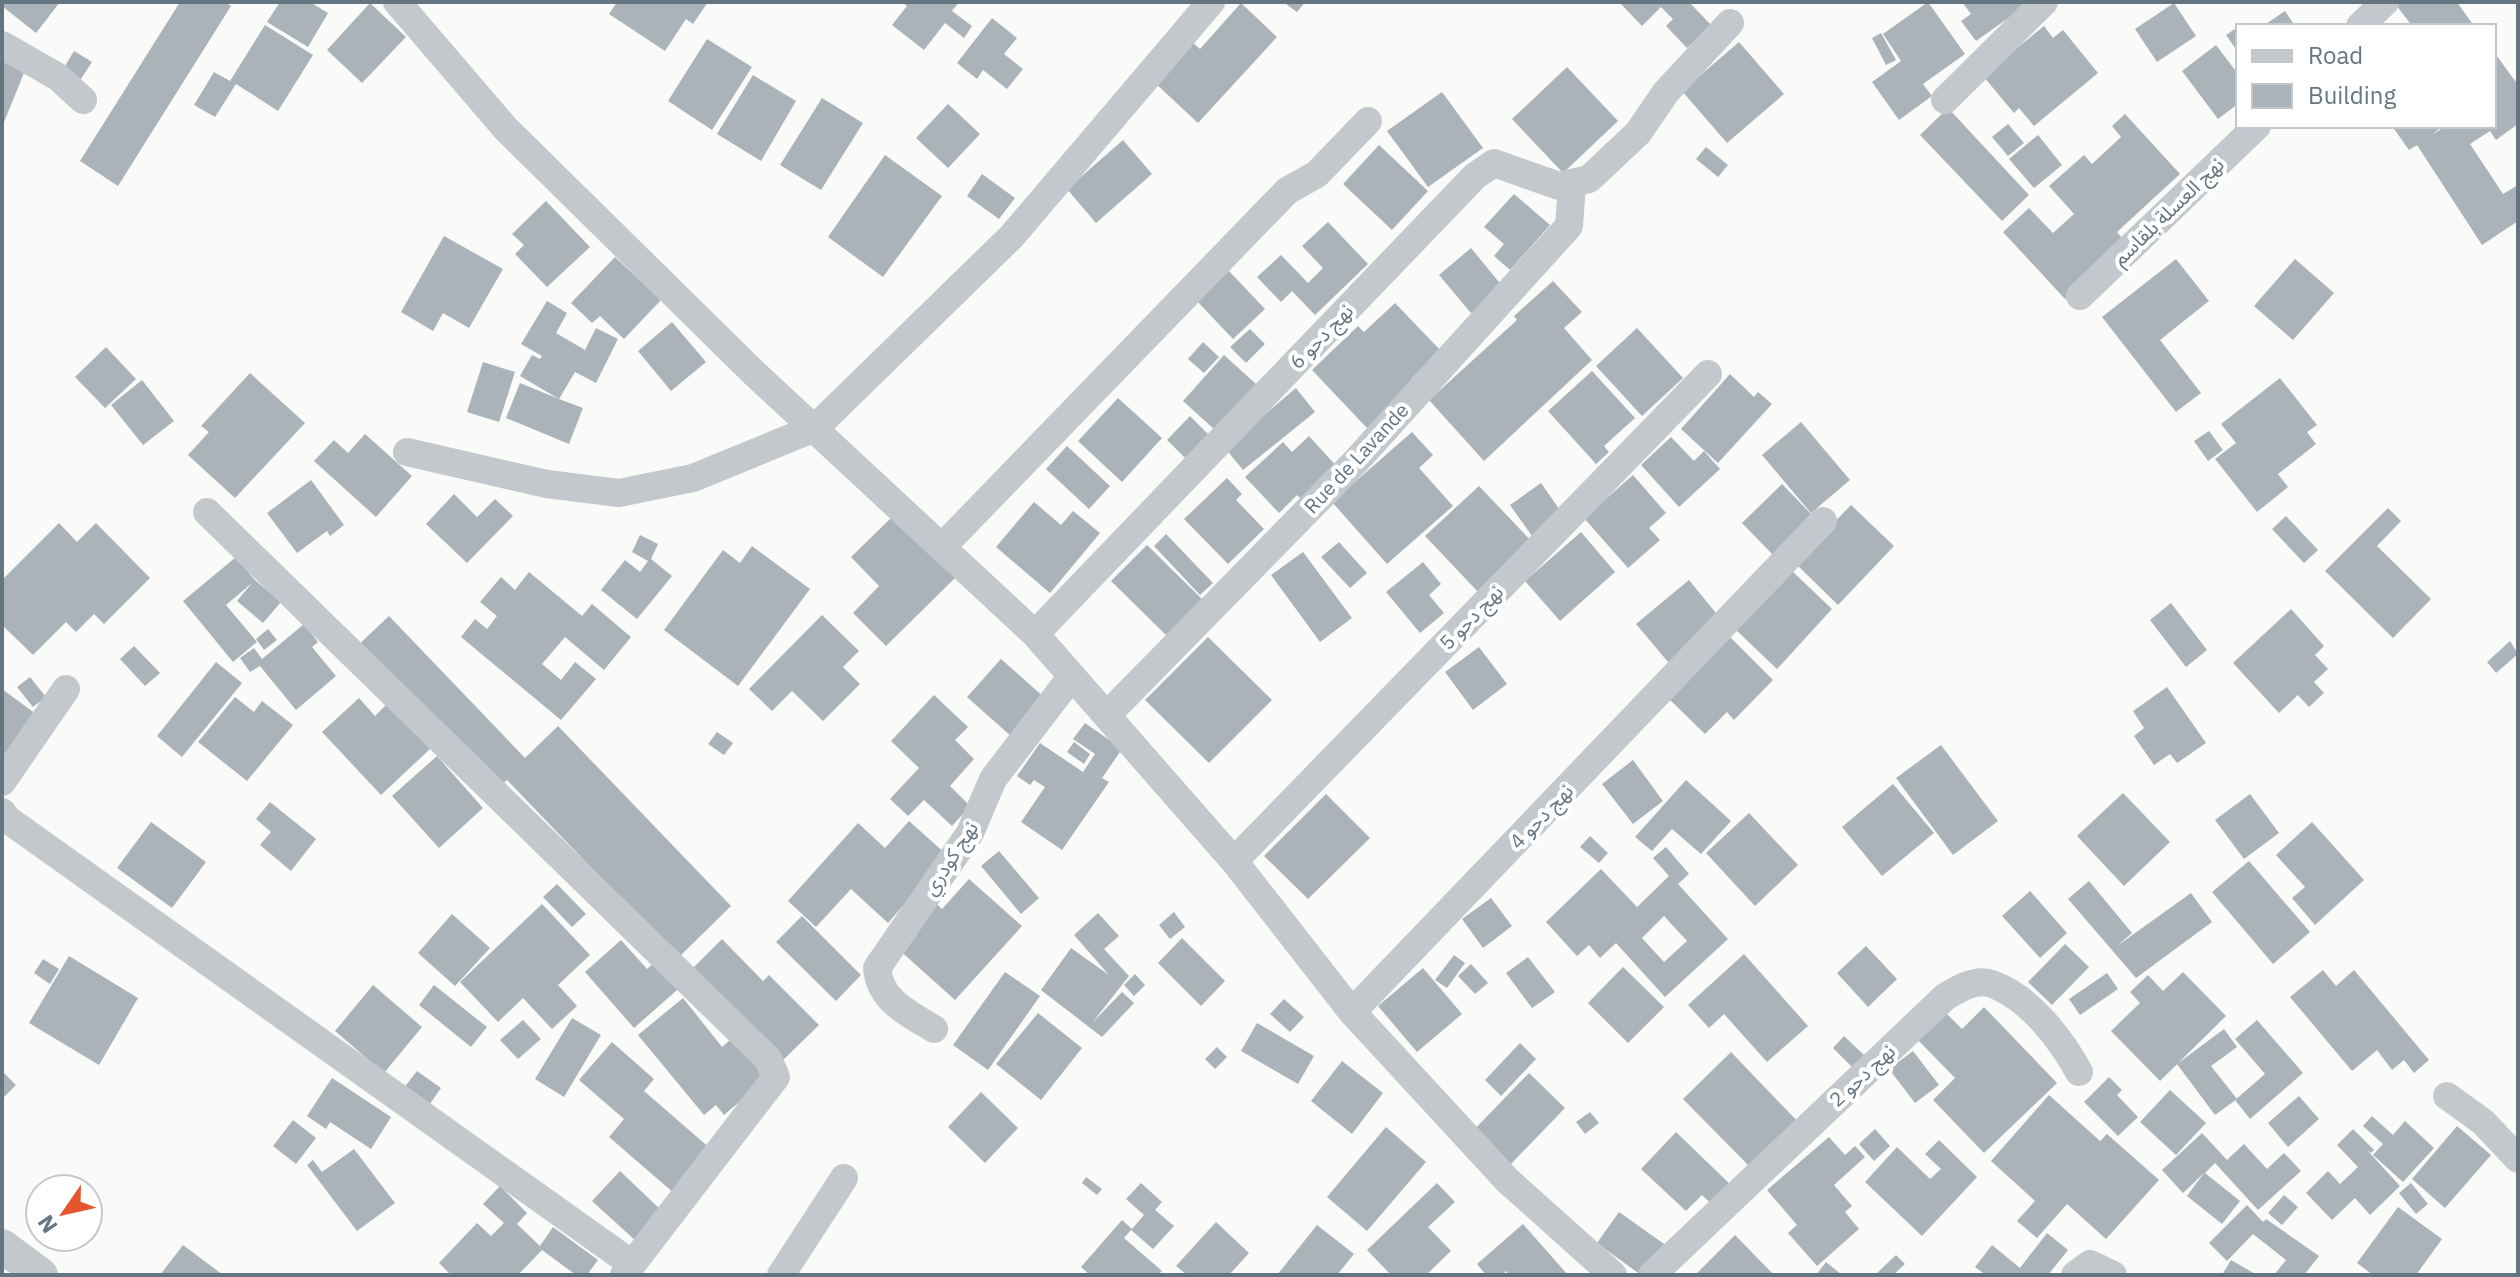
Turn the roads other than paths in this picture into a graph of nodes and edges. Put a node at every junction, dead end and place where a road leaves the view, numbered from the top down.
1 (397, 2) edge
2 (1211, 2) edge
3 (2044, 2) edge
4 (2385, 2) edge
5 (1730, 23) dead end
6 (2362, 24) edge
7 (2, 45) edge
8 (83, 100) dead end
9 (1945, 100) dead end
10 (1368, 121) dead end
11 (2255, 128) edge
12 (1572, 185) junction
13 (2080, 296) dead end
14 (1708, 374) dead end
15 (815, 428) junction
16 (407, 452) dead end
17 (207, 512) dead end
18 (1823, 521) dead end
19 (944, 545) junction
20 (1035, 634) junction
21 (1072, 676) junction
22 (66, 689) dead end
23 (1108, 714) junction
24 (2, 782) edge
25 (2, 812) edge
26 (1234, 861) junction
27 (1352, 1012) junction
28 (934, 1029) dead end
29 (2079, 1072) dead end
30 (2447, 1096) dead end
31 (2518, 1159) edge
32 (844, 1178) dead end
33 (2, 1246) edge
34 (628, 1269) edge
35 (41, 1275) edge
36 (781, 1275) edge
37 (1613, 1275) edge
38 (1652, 1275) edge
39 (2075, 1275) edge
40 (2113, 1275) edge

1 - 15 street
2 - 15 street
3 - 9 street
4 - 6 street
5 - 12 street
7 - 8 street
10 - 19 street
11 - 13 street, نهج العسلة بلقاسم
12 - 20 street, نهج دحو 6
12 - 23 street, Rue de Lavande
14 - 26 street, نهج دحو 5
15 - 16 street
15 - 19 street
17 - 34 street
18 - 27 street, نهج دحو 4
19 - 20 street
20 - 21 street
21 - 23 street
21 - 28 street, نهج كودري
22 - 24 street
23 - 26 street
25 - 34 street
26 - 27 street
27 - 37 street
29 - 38 street, نهج دحو 2
30 - 31 street
32 - 36 street
33 - 35 street
39 - 40 street

